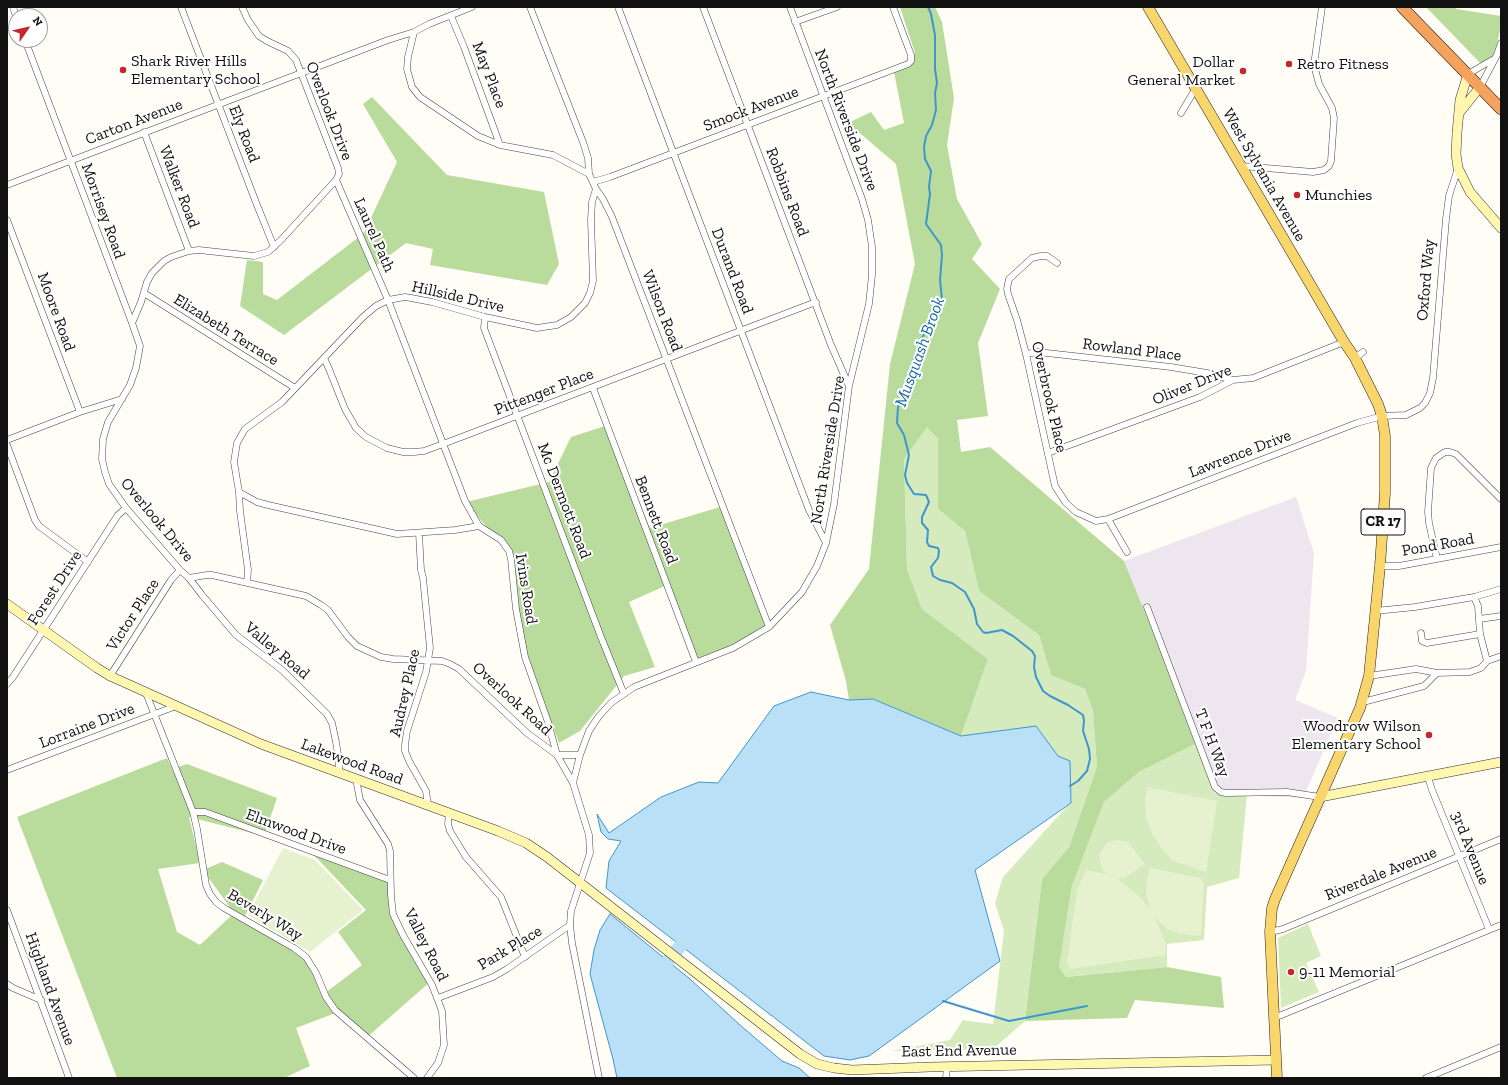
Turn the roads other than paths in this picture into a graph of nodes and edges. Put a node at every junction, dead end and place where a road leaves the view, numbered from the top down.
1 (181, 7) edge
2 (472, 7) edge
3 (530, 7) edge
4 (618, 7) edge
5 (703, 7) edge
6 (790, 7) edge
7 (837, 7) edge
8 (893, 7) edge
9 (1148, 7) edge
10 (1322, 7) edge
11 (1402, 7) edge
12 (245, 8) edge
13 (451, 16) junction
14 (795, 22) junction
15 (414, 32) junction
16 (1501, 43) edge
17 (28, 48) edge
18 (1494, 59) junction
19 (301, 72) junction
20 (1468, 74) junction
21 (1480, 87) junction
22 (1196, 88) junction
23 (823, 96) junction
24 (218, 104) junction
25 (1501, 109) edge
26 (1460, 112) junction
27 (1181, 113) dead end
28 (747, 124) junction
29 (144, 132) junction
30 (500, 146) junction
31 (673, 153) junction
32 (70, 160) junction
33 (1242, 166) junction
34 (1458, 168) junction
35 (589, 174) junction
36 (336, 180) junction
37 (593, 182) junction
38 (7, 185) edge
39 (596, 189) junction
40 (7, 220) edge
41 (1501, 228) edge
42 (274, 247) junction
43 (188, 251) junction
44 (1057, 263) dead end
45 (144, 293) junction
46 (388, 300) junction
47 (816, 302) junction
48 (485, 317) junction
49 (132, 323) junction
50 (741, 332) junction
51 (1344, 342) junction
52 (1026, 354) junction
53 (324, 358) junction
54 (667, 360) junction
55 (1233, 380) junction
56 (849, 386) junction
57 (295, 388) junction
58 (592, 388) junction
59 (122, 399) junction
60 (80, 412) junction
61 (518, 416) junction
62 (1382, 416) junction
63 (7, 440) edge
64 (7, 444) edge
65 (443, 444) junction
66 (1048, 453) junction
67 (239, 492) junction
68 (1501, 499) edge
69 (126, 508) junction
70 (1108, 519) junction
71 (479, 526) junction
72 (419, 533) junction
73 (826, 543) junction
74 (1501, 547) edge
75 (1126, 552) dead end
76 (1437, 560) junction
77 (88, 562) junction
78 (1380, 566) junction
79 (180, 570) junction
80 (189, 578) junction
81 (247, 583) junction
82 (1501, 590) edge
83 (1474, 597) junction
84 (7, 604) edge
85 (1147, 607) dead end
86 (1375, 611) junction
87 (1501, 616) edge
88 (1479, 619) junction
89 (769, 627) junction
90 (44, 630) junction
91 (1421, 633) dead end
92 (1480, 634) junction
93 (1501, 656) edge
94 (428, 660) junction
95 (1487, 661) junction
96 (696, 662) junction
97 (1437, 673) junction
98 (110, 676) junction
99 (1369, 676) junction
100 (7, 684) edge
101 (146, 693) junction
102 (624, 694) junction
103 (1363, 702) junction
104 (176, 706) junction
105 (154, 714) junction
106 (557, 755) junction
107 (580, 755) junction
108 (1501, 762) edge
109 (7, 770) edge
110 (340, 773) junction
111 (1428, 777) junction
112 (356, 779) junction
113 (573, 783) junction
114 (1320, 797) junction
115 (428, 806) junction
116 (193, 812) junction
117 (449, 813) junction
118 (1501, 839) edge
119 (1459, 856) junction
120 (390, 880) junction
121 (580, 883) junction
122 (7, 910) edge
123 (570, 925) junction
124 (1501, 925) edge
125 (1489, 929) junction
126 (1270, 932) junction
127 (525, 957) junction
128 (679, 959) joint
129 (7, 984) edge
130 (438, 998) junction
131 (41, 1000) junction
132 (1274, 1018) junction
133 (1501, 1047) edge
134 (1276, 1060) junction
135 (947, 1066) junction
136 (69, 1078) edge
137 (412, 1078) edge
138 (427, 1078) edge
139 (599, 1078) edge
140 (946, 1078) edge
141 (1277, 1078) edge
142 (1426, 1078) edge

1 - 24 street, Ely Road
2 - 13 street, Carton Avenue
3 - 35 street, Wilson Road
4 - 31 street, Durand Road
5 - 28 street, Robbins Road
6 - 14 street, North Riverside Drive
7 - 14 street
8 - 23 street, Smock Avenue
9 - 22 main road, West Sylvania Avenue / CR 17
10 - 33 street
11 - 20 highway
12 - 19 street, Overlook Drive
13 - 15 street, Carton Avenue
13 - 30 street, May Place
14 - 23 street, North Riverside Drive
15 - 19 street, Carton Avenue
15 - 30 street
16 - 18 street
17 - 32 street, Morrisey Road
18 - 20 street
18 - 21 street
19 - 24 street, Carton Avenue
19 - 36 street, Overlook Drive
20 - 21 highway
20 - 26 street, Oxford Way
21 - 25 highway
21 - 26 street
22 - 27 street
22 - 33 main road, West Sylvania Avenue / CR 17
23 - 28 street, Smock Avenue
23 - 56 street, North Riverside Drive
24 - 29 street, Carton Avenue
24 - 42 street, Ely Road
26 - 34 street, Oxford Way
28 - 31 street, Smock Avenue
28 - 47 street, Robbins Road
29 - 32 street, Carton Avenue
29 - 43 street, Walker Road
30 - 35 street
31 - 37 street, Smock Avenue
31 - 50 street, Durand Road
32 - 38 street, Carton Avenue
32 - 49 street, Morrisey Road
33 - 51 main road, West Sylvania Avenue / CR 17
34 - 41 street
34 - 62 street, Oxford Way
35 - 37 street, Wilson Road
36 - 42 street, Overlook Drive
36 - 46 street, Laurel Path
37 - 39 street, Wilson Road
39 - 48 street, Hillside Drive
39 - 54 street, Wilson Road
40 - 60 street, Moore Road
42 - 43 street, Overlook Drive
43 - 45 street, Overlook Drive
44 - 52 street, Overbrook Place
45 - 49 street, Overlook Drive
45 - 57 street, Elizabeth Terrace
46 - 48 street, Hillside Drive
46 - 53 street, Hillside Drive
46 - 65 street, Ivins Road
47 - 50 street, Pittenger Place
47 - 56 street, Robbins Road
48 - 61 street, Mc Dermott Road
49 - 59 street, Overlook Drive
50 - 54 street, Pittenger Place
50 - 73 street, Durand Road
51 - 55 street, Oliver Drive
51 - 62 main road, West Sylvania Avenue / CR 17
52 - 55 street, Rowland Place
52 - 66 street, Overbrook Place
53 - 57 street, Hillside Drive
53 - 65 street, Pittenger Place
54 - 58 street, Pittenger Place
54 - 89 street, Wilson Road
55 - 66 street, Oliver Drive
56 - 73 street, North Riverside Drive
57 - 67 street, Hillside Drive
58 - 61 street, Pittenger Place
58 - 96 street, Bennett Road
59 - 60 street
59 - 69 street, Overlook Drive
60 - 63 street
61 - 65 street, Pittenger Place
61 - 102 street, Mc Dermott Road
62 - 70 street, Lawrence Drive
62 - 78 main road, West Sylvania Avenue / CR 17
64 - 77 street
65 - 71 street, Ivins Road
66 - 70 street, Overbrook Place
67 - 72 street
67 - 81 street, Hillside Drive
68 - 76 street
69 - 77 street, Forest Drive
69 - 79 street, Overlook Drive
70 - 75 street
71 - 72 street
71 - 106 street, Ivins Road
72 - 94 street, Audrey Place
73 - 89 street, North Riverside Drive
74 - 76 street, Pond Road
76 - 78 street, Pond Road
77 - 90 street, Forest Drive
78 - 86 main road, West Sylvania Avenue / CR 17
79 - 80 street, Overlook Drive
79 - 98 street, Victor Place
80 - 81 street, Overlook Drive
80 - 110 street, Valley Road
81 - 94 street, Overlook Drive
82 - 83 street
83 - 86 street
83 - 88 street
84 - 90 street, Lakewood Road
85 - 114 street, T F H Way
86 - 99 main road, West Sylvania Avenue / CR 17
87 - 88 street
88 - 92 street
89 - 96 street, North Riverside Drive
90 - 98 street, Lakewood Road
90 - 100 street, Forest Drive
91 - 92 street
92 - 95 street
93 - 95 street
94 - 106 street, Overlook Road
94 - 115 street, Audrey Place
95 - 97 street
96 - 102 street, North Riverside Drive
97 - 99 street
97 - 103 street
98 - 101 street, Lakewood Road
99 - 103 main road, West Sylvania Avenue / CR 17
101 - 104 street, Lakewood Road
101 - 105 street, Beverly Way
102 - 107 street, North Riverside Drive
103 - 114 main road, West Sylvania Avenue / CR 17
104 - 105 street, Lorraine Drive
104 - 110 street, Lakewood Road
105 - 109 street, Lorraine Drive
105 - 116 street, Beverly Way
106 - 107 street, Overlook Road
106 - 113 street, Ivins Road
107 - 113 street, North Riverside Drive
108 - 111 street
110 - 112 street, Lakewood Road
111 - 114 street
111 - 119 street, 3rd Avenue
112 - 115 street, Lakewood Road
112 - 120 street, Valley Road
113 - 121 street, Ivins Road
114 - 126 main road, West Sylvania Avenue / CR 17
115 - 117 street, Lakewood Road
116 - 120 street, Elmwood Drive
116 - 137 street, Beverly Way
117 - 121 street, Lakewood Road
117 - 127 street
118 - 119 street, Riverdale Avenue
119 - 125 street, 3rd Avenue
119 - 126 street, Riverdale Avenue
120 - 130 street, Valley Road
121 - 123 street, Ivins Road
121 - 128 street, Lakewood Road
122 - 131 street, Highland Avenue
123 - 127 street, Park Place
123 - 139 street, Ivins Road
124 - 125 street
125 - 132 street
126 - 132 main road, West Sylvania Avenue / CR 17
127 - 130 street, Park Place
128 - 135 street, East End Avenue
129 - 131 street
130 - 138 street, Valley Road
131 - 136 street, Highland Avenue
132 - 134 main road, West Sylvania Avenue / CR 17
133 - 142 street
134 - 135 street, East End Avenue
134 - 141 main road, West Sylvania Avenue / CR 17
135 - 140 street

